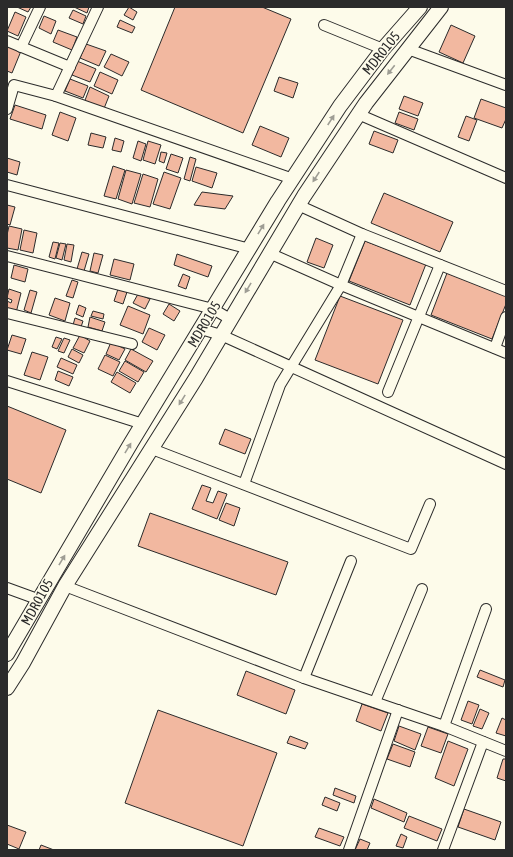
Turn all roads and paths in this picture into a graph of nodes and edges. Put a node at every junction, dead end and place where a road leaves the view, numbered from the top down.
1 (40, 7) edge
2 (98, 7) edge
3 (420, 7) edge
4 (441, 7) edge
5 (324, 25) dead end
6 (7, 41) edge
7 (22, 47) junction
8 (383, 49) junction
9 (408, 49) junction
10 (70, 67) junction
11 (506, 86) edge
12 (56, 96) junction
13 (7, 109) edge
14 (358, 114) junction
15 (506, 178) edge
16 (293, 179) junction
17 (7, 185) edge
18 (298, 205) junction
19 (362, 234) junction
20 (250, 248) junction
21 (269, 253) junction
22 (7, 256) edge
23 (440, 265) junction
24 (341, 285) junction
25 (506, 291) edge
26 (213, 309) junction
27 (7, 313) edge
28 (419, 318) junction
29 (506, 318) edge
30 (230, 319) junction
31 (201, 329) junction
32 (221, 335) junction
33 (132, 344) dead end
34 (494, 348) junction
35 (506, 353) edge
36 (290, 368) junction
37 (7, 381) edge
38 (388, 392) dead end
39 (143, 424) junction
40 (152, 449) junction
41 (506, 464) edge
42 (244, 484) junction
43 (430, 504) dead end
44 (351, 561) dead end
45 (65, 586) junction
46 (7, 588) edge
47 (422, 589) dead end
48 (40, 600) junction
49 (486, 609) dead end
50 (7, 654) edge
51 (304, 678) junction
52 (7, 688) edge
53 (375, 702) junction
54 (398, 710) junction
55 (444, 726) junction
56 (483, 742) junction
57 (506, 750) edge
58 (349, 850) edge
59 (443, 850) edge

1 - 7 street
2 - 10 street
3 - 8 main road, MDR0105
4 - 9 main road, MDR0105
5 - 8 street
6 - 7 street
7 - 10 street
16 -> 8 main road, MDR0105
9 - 11 street
9 -> 14 main road, MDR0105
10 - 12 street
12 - 13 street
12 - 16 street
14 - 15 street
14 -> 18 main road, MDR0105
20 -> 16 main road, MDR0105
17 - 20 street
18 - 19 street
18 - 21 main road, MDR0105
19 - 23 street
19 - 24 street
20 - 26 main road, MDR0105
21 - 24 street
21 -> 30 main road, MDR0105
22 - 26 street
23 - 25 street
23 - 28 street
24 - 28 street
24 - 36 street
26 - 30 street
26 - 31 main road, MDR0105
27 - 33 street
28 - 34 street
28 - 38 street
29 - 34 street
30 - 32 main road, MDR0105
31 - 32 street
31 - 39 main road, MDR0105
32 - 36 street
32 -> 40 main road, MDR0105
34 - 35 street
36 - 41 street
36 - 42 street
37 - 39 street
48 -> 39 main road, MDR0105
40 - 42 street
40 - 45 main road, MDR0105
42 - 43 street
44 - 51 street
45 - 51 street
45 - 52 main road, MDR0105
46 - 48 street
47 - 53 street
48 - 50 main road, MDR0105
49 - 55 street
51 - 53 street
53 - 54 street
54 - 55 street
54 - 58 street
55 - 56 street
56 - 57 street
56 - 59 street

